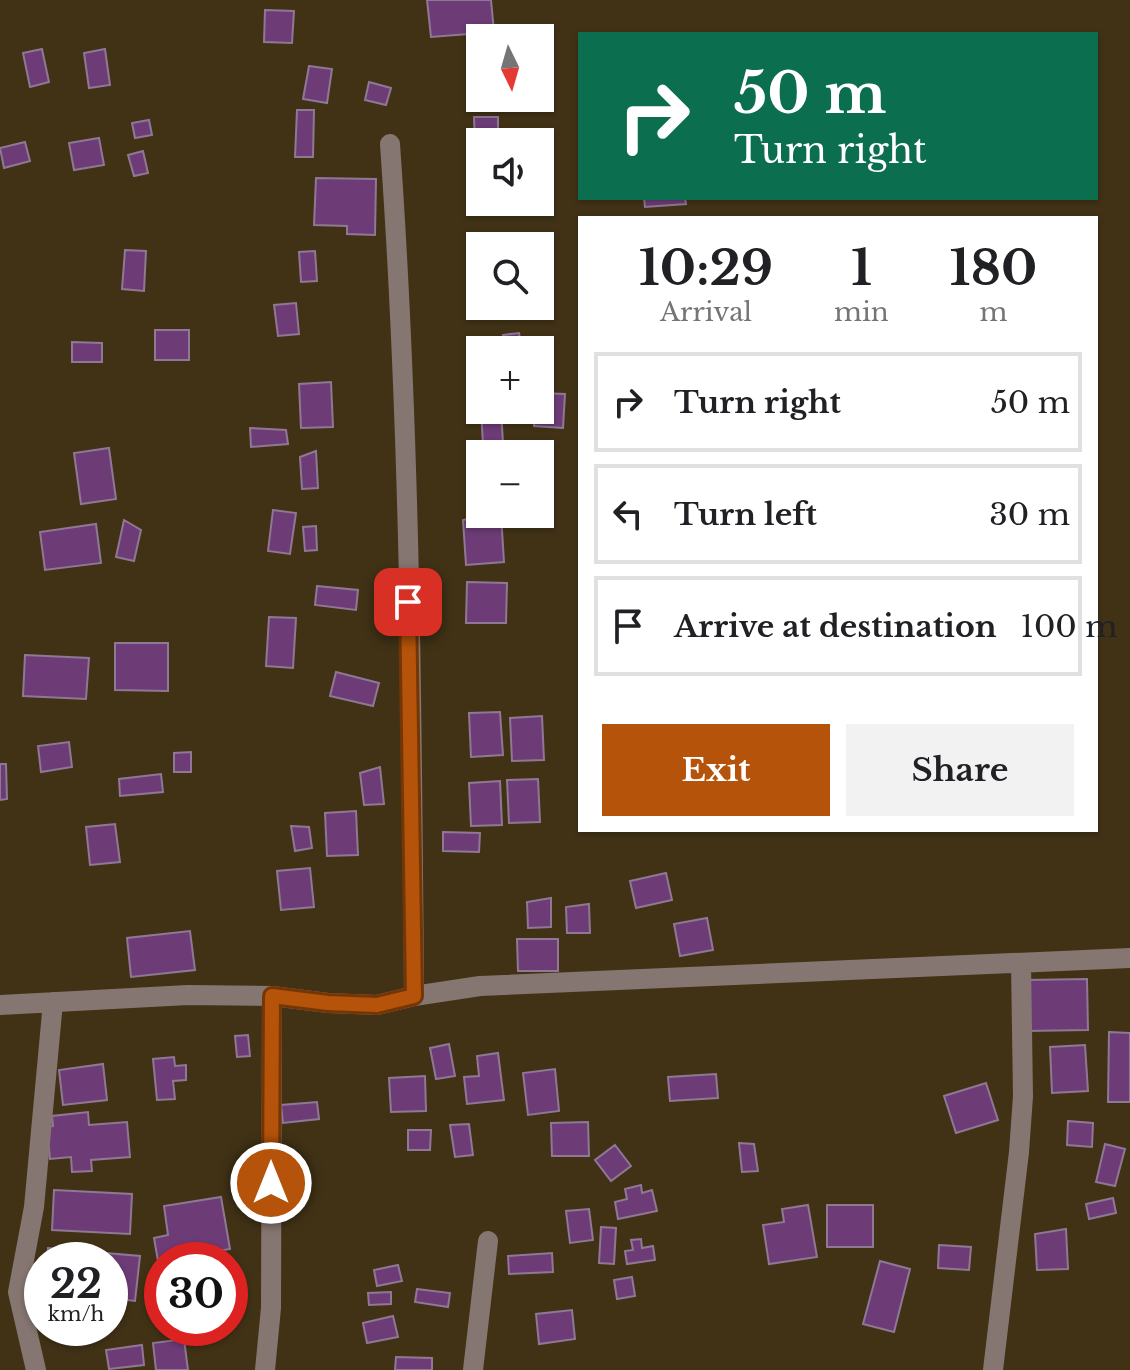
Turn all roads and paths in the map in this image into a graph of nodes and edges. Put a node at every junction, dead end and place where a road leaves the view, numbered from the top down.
1 (390, 144) dead end
2 (1130, 958) edge
3 (1021, 963) junction
4 (272, 996) junction
5 (414, 996) junction
6 (53, 1002) junction
7 (0, 1005) edge
8 (488, 1241) dead end
9 (36, 1370) edge
10 (265, 1370) edge
11 (473, 1370) edge
12 (993, 1370) edge

1 - 5 street
2 - 3 street
3 - 5 street
3 - 12 street
4 - 5 street
4 - 6 street
4 - 10 street
6 - 7 street
6 - 9 street
8 - 11 street

